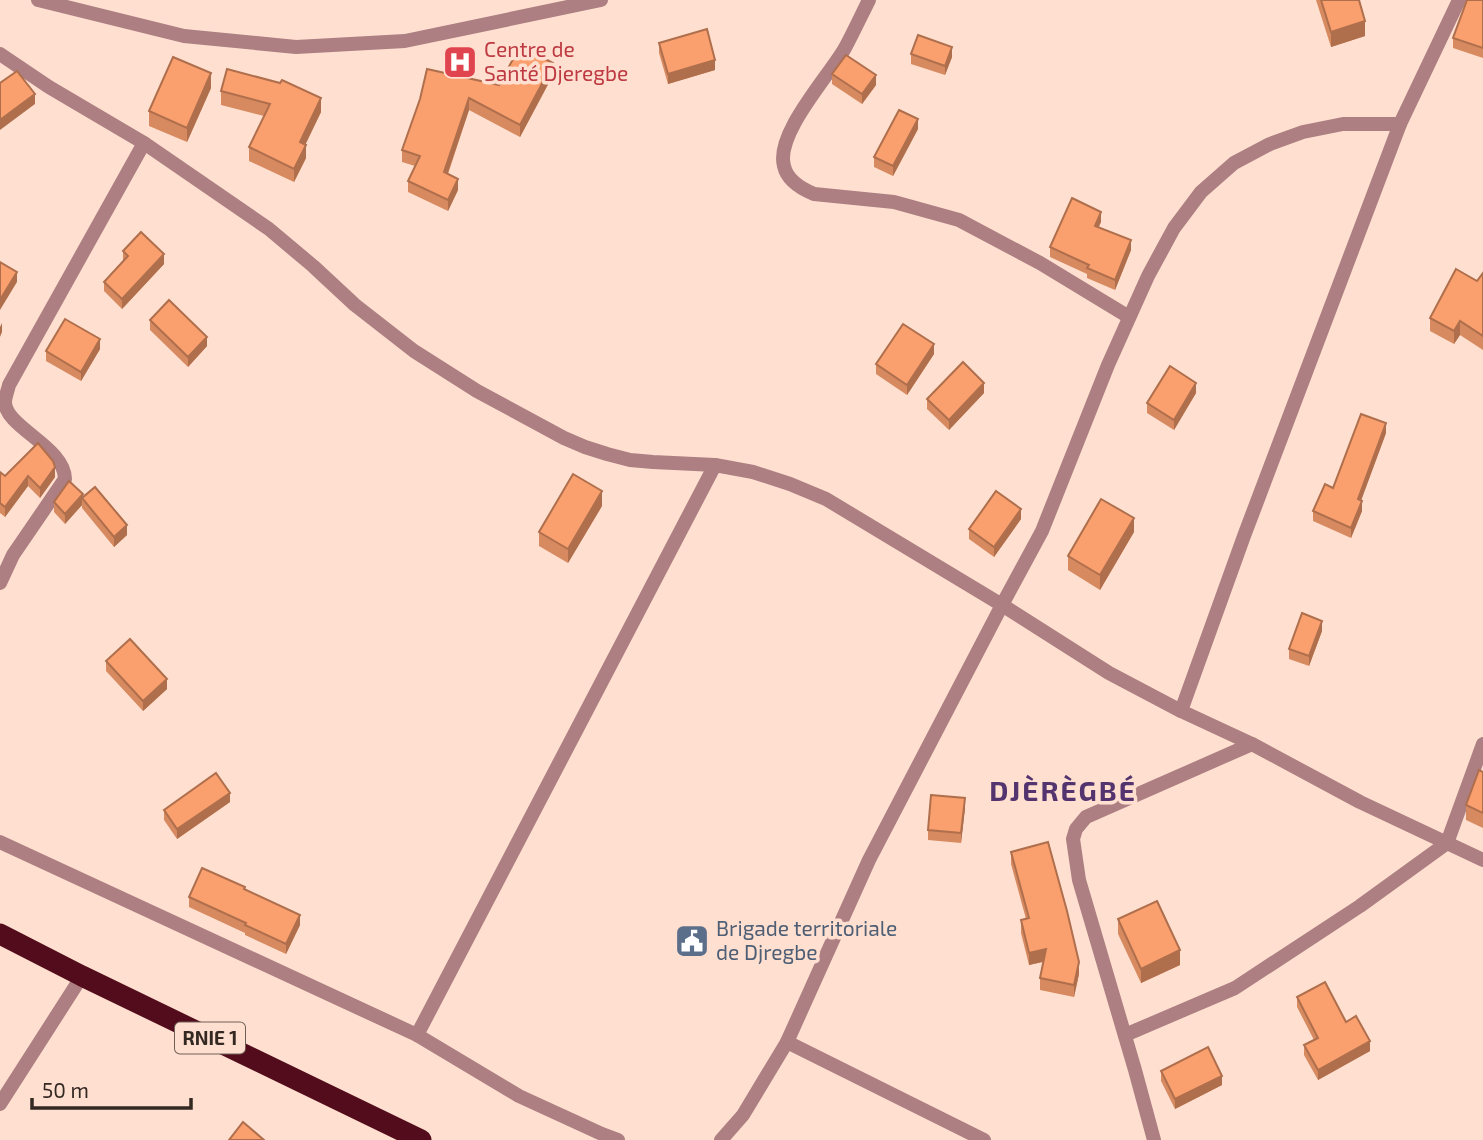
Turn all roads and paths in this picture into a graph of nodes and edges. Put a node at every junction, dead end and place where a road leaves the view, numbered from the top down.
1 (38, 0) edge
2 (601, 0) edge
3 (869, 0) edge
4 (1459, 0) edge
5 (85, 5) edge
6 (0, 54) edge
7 (1400, 124) junction
8 (144, 143) junction
9 (1129, 317) junction
10 (715, 465) junction
11 (0, 583) edge
12 (1002, 605) junction
13 (1181, 711) junction
14 (1252, 744) junction
15 (1483, 744) edge
16 (0, 842) edge
17 (1447, 843) junction
18 (1483, 860) edge
19 (0, 934) edge
20 (82, 976) junction
21 (417, 1035) junction
22 (1125, 1035) junction
23 (787, 1042) junction
24 (0, 1104) edge
25 (422, 1140) edge
26 (618, 1140) edge
27 (721, 1140) edge
28 (984, 1140) edge
29 (1154, 1140) edge

1 - 5 street
2 - 5 street
3 - 9 street
4 - 7 street
6 - 8 street
7 - 9 street
7 - 13 street
8 - 10 street
8 - 11 street
9 - 12 street
10 - 12 street
10 - 21 street
12 - 13 street
12 - 23 street
13 - 14 street
14 - 17 street
14 - 22 street
15 - 17 street
16 - 21 street
17 - 18 street
17 - 22 street
19 - 20 highway, RNIE 1
20 - 24 street
20 - 25 highway, RNIE 1
21 - 26 street
22 - 29 street
23 - 27 street
23 - 28 street

